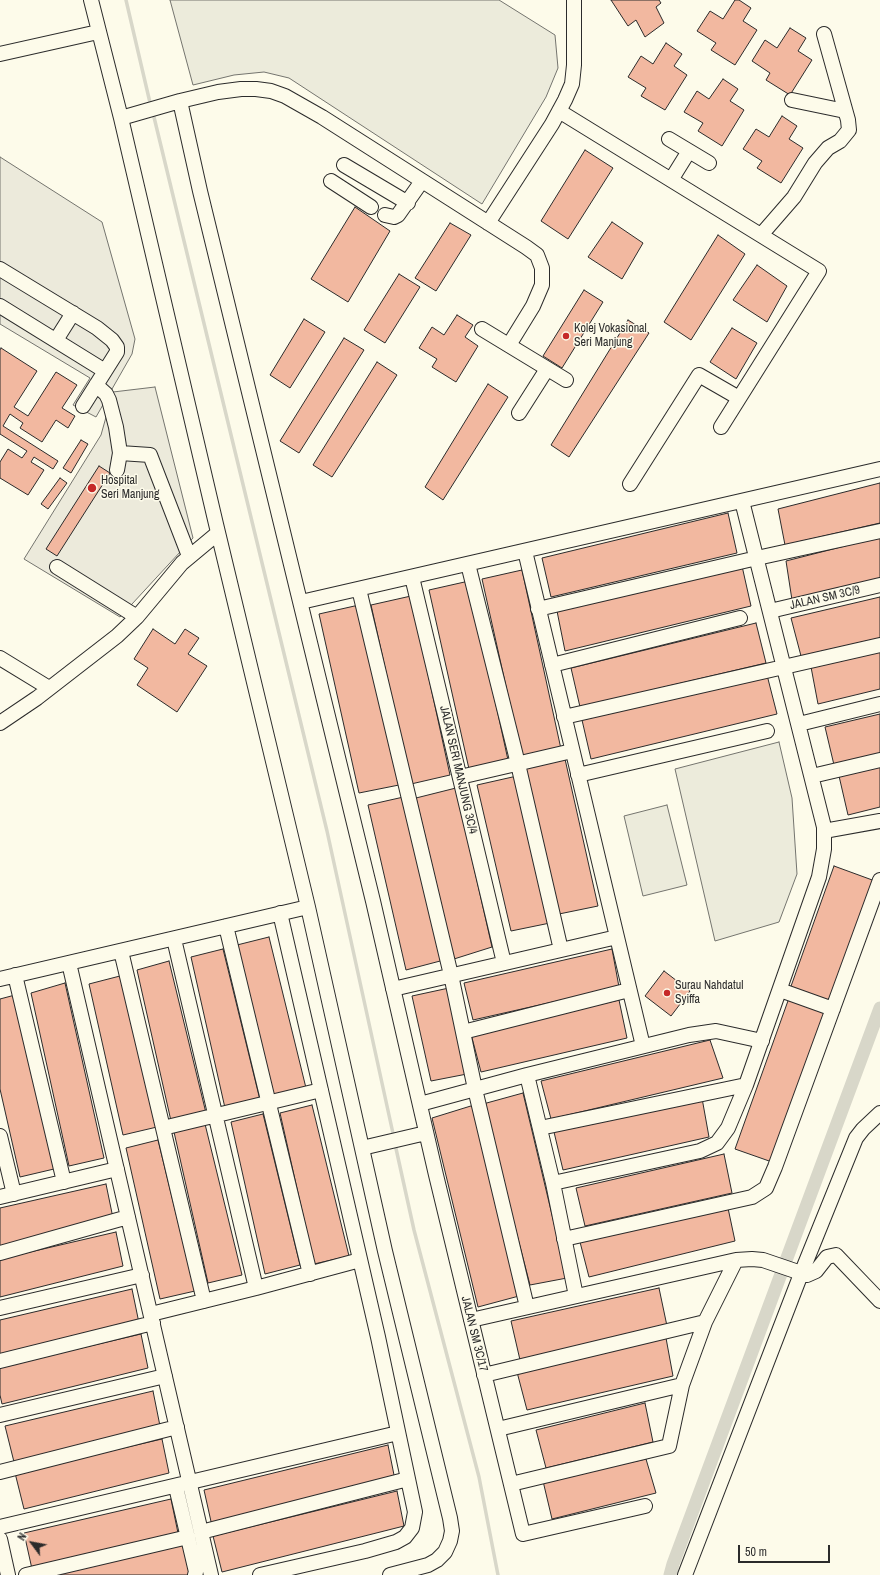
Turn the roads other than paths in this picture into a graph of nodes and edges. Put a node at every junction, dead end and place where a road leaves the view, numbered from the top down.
1 (91, 0) edge
2 (574, 0) edge
3 (98, 32) junction
4 (824, 34) dead end
5 (0, 54) edge
6 (792, 100) dead end
7 (180, 101) junction
8 (559, 111) junction
9 (845, 111) junction
10 (121, 118) junction
11 (669, 139) dead end
12 (689, 151) junction
13 (709, 163) dead end
14 (344, 165) dead end
15 (671, 180) junction
16 (331, 181) dead end
17 (422, 181) junction
18 (408, 202) junction
19 (371, 207) dead end
20 (385, 215) dead end
21 (488, 223) junction
22 (761, 235) junction
23 (0, 269) edge
24 (0, 306) edge
25 (73, 313) junction
26 (482, 329) dead end
27 (56, 340) junction
28 (509, 345) junction
29 (547, 369) junction
30 (105, 371) junction
31 (566, 380) dead end
32 (96, 385) junction
33 (739, 398) junction
34 (83, 406) dead end
35 (520, 413) dead end
36 (721, 427) dead end
37 (120, 453) junction
38 (880, 469) edge
39 (117, 470) dead end
40 (630, 484) dead end
41 (742, 501) junction
42 (880, 531) edge
43 (218, 533) junction
44 (525, 551) junction
45 (189, 556) junction
46 (757, 558) junction
47 (468, 564) junction
48 (57, 567) dead end
49 (412, 577) junction
50 (880, 585) edge
51 (359, 589) junction
52 (301, 602) junction
53 (538, 609) junction
54 (770, 611) junction
55 (137, 617) junction
56 (740, 618) dead end
57 (880, 645) edge
58 (0, 658) edge
59 (552, 665) junction
60 (784, 666) junction
61 (49, 688) junction
62 (880, 704) edge
63 (564, 717) junction
64 (0, 723) edge
65 (799, 724) junction
66 (767, 731) dead end
67 (572, 751) junction
68 (880, 760) edge
69 (518, 764) junction
70 (578, 776) junction
71 (812, 776) junction
72 (460, 777) junction
73 (880, 821) edge
74 (824, 831) junction
75 (880, 880) edge
76 (308, 906) junction
77 (280, 913) junction
78 (226, 926) junction
79 (617, 937) junction
80 (174, 939) junction
81 (561, 950) junction
82 (121, 951) junction
83 (69, 963) junction
84 (504, 963) junction
85 (15, 975) junction
86 (451, 975) junction
87 (0, 979) edge
88 (393, 989) junction
89 (629, 990) junction
90 (780, 990) junction
91 (833, 1009) junction
92 (463, 1032) junction
93 (762, 1041) junction
94 (643, 1046) junction
95 (528, 1075) junction
96 (746, 1085) junction
97 (475, 1089) junction
98 (321, 1090) junction
99 (269, 1103) junction
100 (420, 1104) junction
101 (880, 1113) edge
102 (215, 1115) junction
103 (163, 1128) junction
104 (540, 1128) junction
105 (426, 1133) junction
106 (0, 1136) edge
107 (362, 1148) junction
108 (117, 1169) junction
109 (64, 1182) junction
110 (552, 1183) junction
111 (7, 1196) edge
112 (128, 1216) junction
113 (564, 1239) junction
114 (0, 1253) edge
115 (360, 1260) junction
116 (736, 1260) junction
117 (796, 1272) junction
118 (310, 1274) junction
119 (142, 1275) junction
120 (256, 1288) junction
121 (576, 1296) junction
122 (204, 1301) junction
123 (880, 1301) edge
124 (527, 1307) junction
125 (0, 1308) edge
126 (152, 1319) junction
127 (471, 1320) junction
128 (705, 1322) junction
129 (0, 1361) edge
130 (484, 1375) junction
131 (165, 1376) junction
132 (682, 1385) junction
133 (0, 1415) edge
134 (177, 1427) junction
135 (498, 1429) junction
136 (398, 1433) junction
137 (0, 1472) edge
138 (408, 1480) junction
139 (190, 1484) junction
140 (511, 1484) junction
141 (176, 1487) junction
142 (645, 1506) dead end
143 (0, 1528) edge
144 (201, 1532) junction
145 (188, 1537) junction
146 (0, 1539) edge
147 (8, 1575) edge
148 (26, 1575) edge
149 (195, 1575) edge
150 (211, 1575) edge
151 (260, 1575) edge
152 (390, 1575) edge
153 (685, 1575) edge

1 - 3 street
2 - 8 street
3 - 5 street
3 - 10 street
4 - 9 street
6 - 9 street
7 - 10 street
7 - 17 street
7 - 52 street, JALAN SM 3C/17
8 - 15 street
8 - 21 street
9 - 22 street
10 - 43 street
11 - 12 street
12 - 13 street
12 - 15 street
14 - 18 street
15 - 22 street
16 - 19 street
17 - 18 street
17 - 21 street
18 - 20 street
21 - 28 street
22 - 33 street
23 - 25 street
24 - 27 street
25 - 27 street
25 - 30 street
26 - 28 street
27 - 30 street
28 - 29 street
29 - 31 street
29 - 35 street
30 - 32 street
32 - 34 street
32 - 37 street
33 - 36 street
33 - 40 street
37 - 39 street
37 - 45 street
38 - 41 street
41 - 44 street
41 - 46 street
42 - 46 street
43 - 45 street
43 - 76 street
44 - 47 street
44 - 53 street
45 - 55 street
46 - 53 street
46 - 54 street
47 - 49 street
47 - 69 street
48 - 55 street
49 - 51 street
49 - 72 street, JALAN SERI MANJUNG 3C/4
50 - 54 street, JALAN SM 3C/9
51 - 52 street
51 - 86 street
52 - 88 street, JALAN SM 3C/17
53 - 59 street
54 - 60 street
55 - 61 street
56 - 59 street
57 - 60 street
58 - 61 street
59 - 63 street
60 - 63 street
60 - 65 street
61 - 64 street
62 - 65 street
63 - 67 street
65 - 71 street
66 - 70 street
67 - 69 street
67 - 70 street
68 - 71 street
69 - 72 street
69 - 81 street
70 - 79 street
71 - 74 street
72 - 84 street, JALAN SERI MANJUNG 3C/4
73 - 74 street
74 - 90 street
75 - 91 street
76 - 77 street
76 - 107 street
77 - 78 street
77 - 98 street
78 - 80 street
78 - 99 street
79 - 81 street
79 - 89 street
80 - 82 street
80 - 102 street
81 - 84 street
82 - 83 street
82 - 103 street
83 - 85 street
83 - 108 street
84 - 86 street
85 - 87 street
85 - 109 street
86 - 88 street
86 - 92 street
88 - 100 street, JALAN SM 3C/17
89 - 92 street
89 - 94 street
90 - 91 street
90 - 93 street
91 - 113 street
92 - 97 street
93 - 94 street
93 - 96 street
94 - 95 street
95 - 97 street
95 - 104 street
96 - 104 street
96 - 110 street
97 - 100 street
97 - 124 street
98 - 99 street
98 - 115 street
99 - 102 street
99 - 118 street
100 - 105 street, JALAN SM 3C/17
101 - 117 street
102 - 103 street
102 - 120 street
103 - 122 street
104 - 110 street
105 - 107 street
105 - 127 street, JALAN SM 3C/17
106 - 111 street
107 - 152 street
108 - 109 street
108 - 112 street
109 - 111 street
110 - 113 street
112 - 114 street
112 - 119 street
113 - 121 street
115 - 118 street
115 - 136 street
116 - 117 street
116 - 121 street
116 - 128 street
117 - 123 street
117 - 153 street
118 - 120 street
119 - 125 street
119 - 126 street
120 - 122 street
121 - 124 street
122 - 126 street
124 - 127 street
126 - 129 street
126 - 131 street
127 - 130 street, JALAN SM 3C/17
128 - 130 street
128 - 132 street
130 - 135 street, JALAN SM 3C/17
131 - 133 street
131 - 134 street
132 - 135 street
132 - 140 street
134 - 137 street
134 - 139 street
135 - 140 street, JALAN SM 3C/17
136 - 138 street
136 - 139 street
138 - 144 street
138 - 151 street
139 - 141 street
139 - 144 street
140 - 142 street, JALAN SM 3C/17
141 - 143 street
141 - 145 street
144 - 150 street
145 - 148 street
145 - 149 street
146 - 147 street

